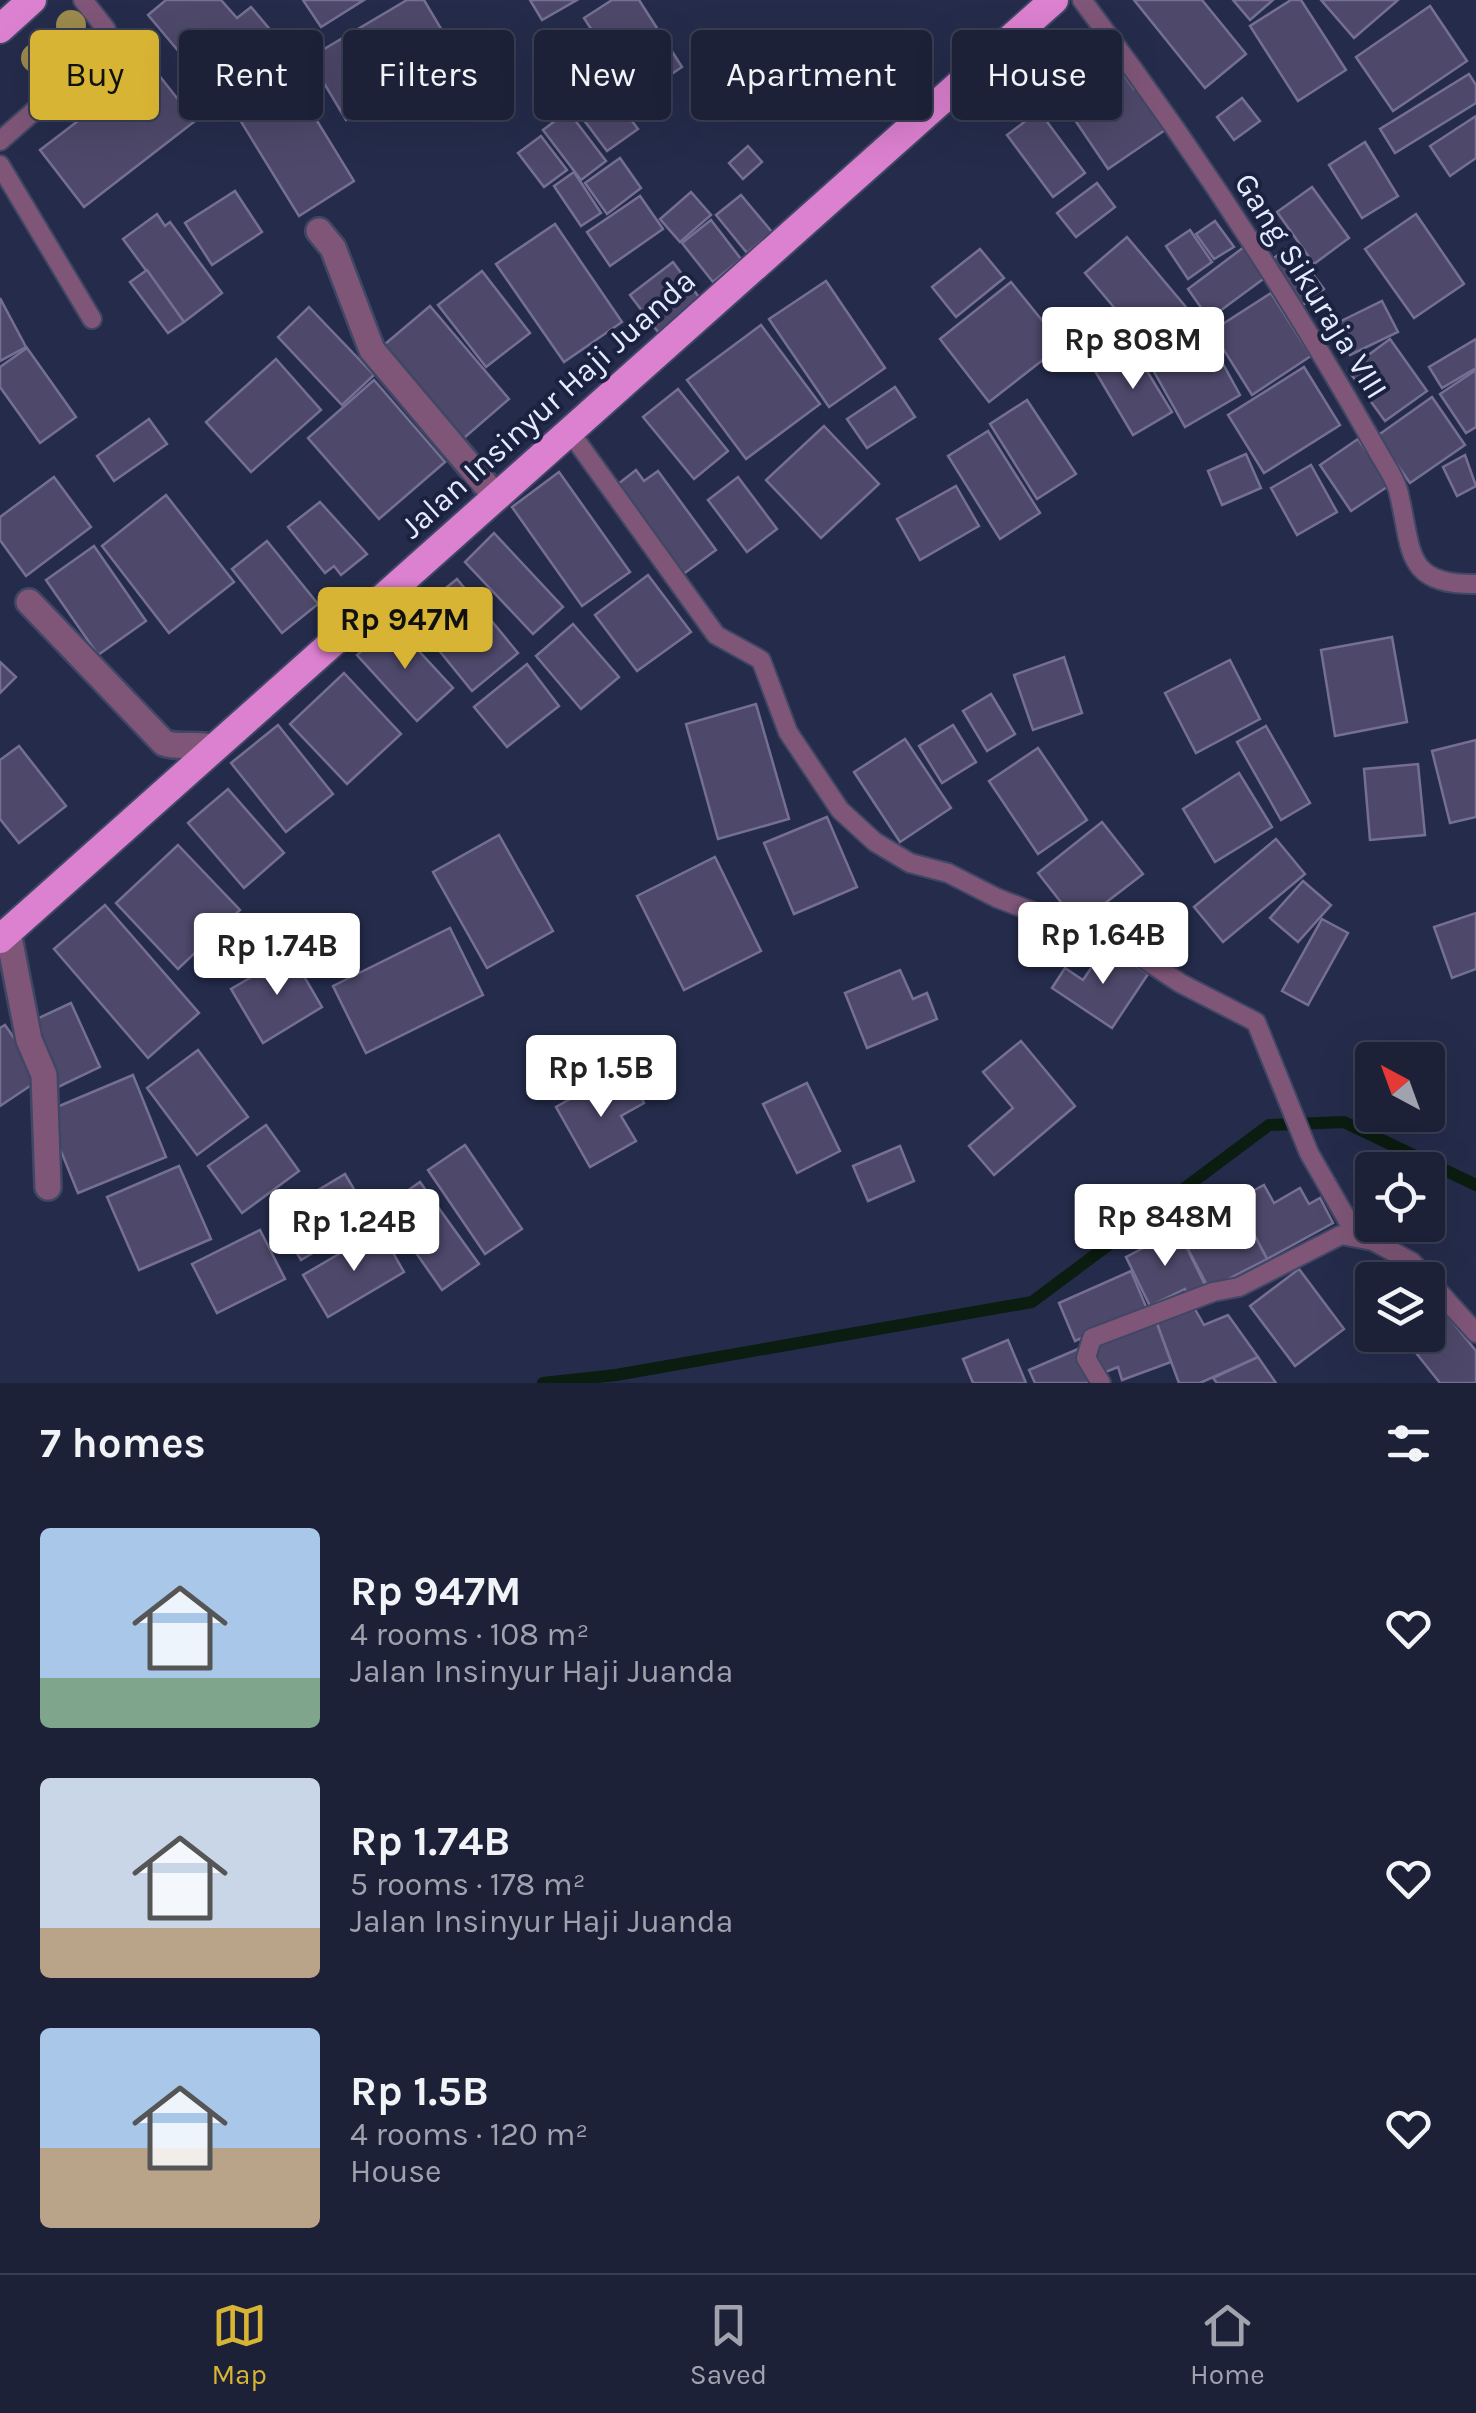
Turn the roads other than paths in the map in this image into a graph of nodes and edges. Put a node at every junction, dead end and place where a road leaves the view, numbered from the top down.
1 (32, 0) edge
2 (83, 0) edge
3 (1054, 0) edge
4 (1082, 0) edge
5 (0, 29) edge
6 (0, 141) edge
7 (0, 166) edge
8 (319, 231) dead end
9 (92, 320) dead end
10 (570, 432) junction
11 (496, 497) junction
12 (1476, 584) edge
13 (29, 602) dead end
14 (214, 748) junction
15 (4, 936) edge
16 (48, 1187) dead end
17 (1355, 1233) edge
18 (1355, 1235) edge
19 (1371, 1242) edge
20 (1476, 1333) edge
21 (1101, 1383) edge

1 - 5 highway
2 - 6 lane
3 - 10 highway, Jalan Insinyur Haji Juanda
4 - 12 lane, Gang Sikuraja VIII
7 - 9 lane
8 - 11 street
10 - 11 highway, Jalan Insinyur Haji Juanda
10 - 17 lane
11 - 14 highway, Jalan Insinyur Haji Juanda
13 - 14 street
14 - 15 highway, Jalan Insinyur Haji Juanda
15 - 16 street
18 - 21 lane
19 - 20 lane

